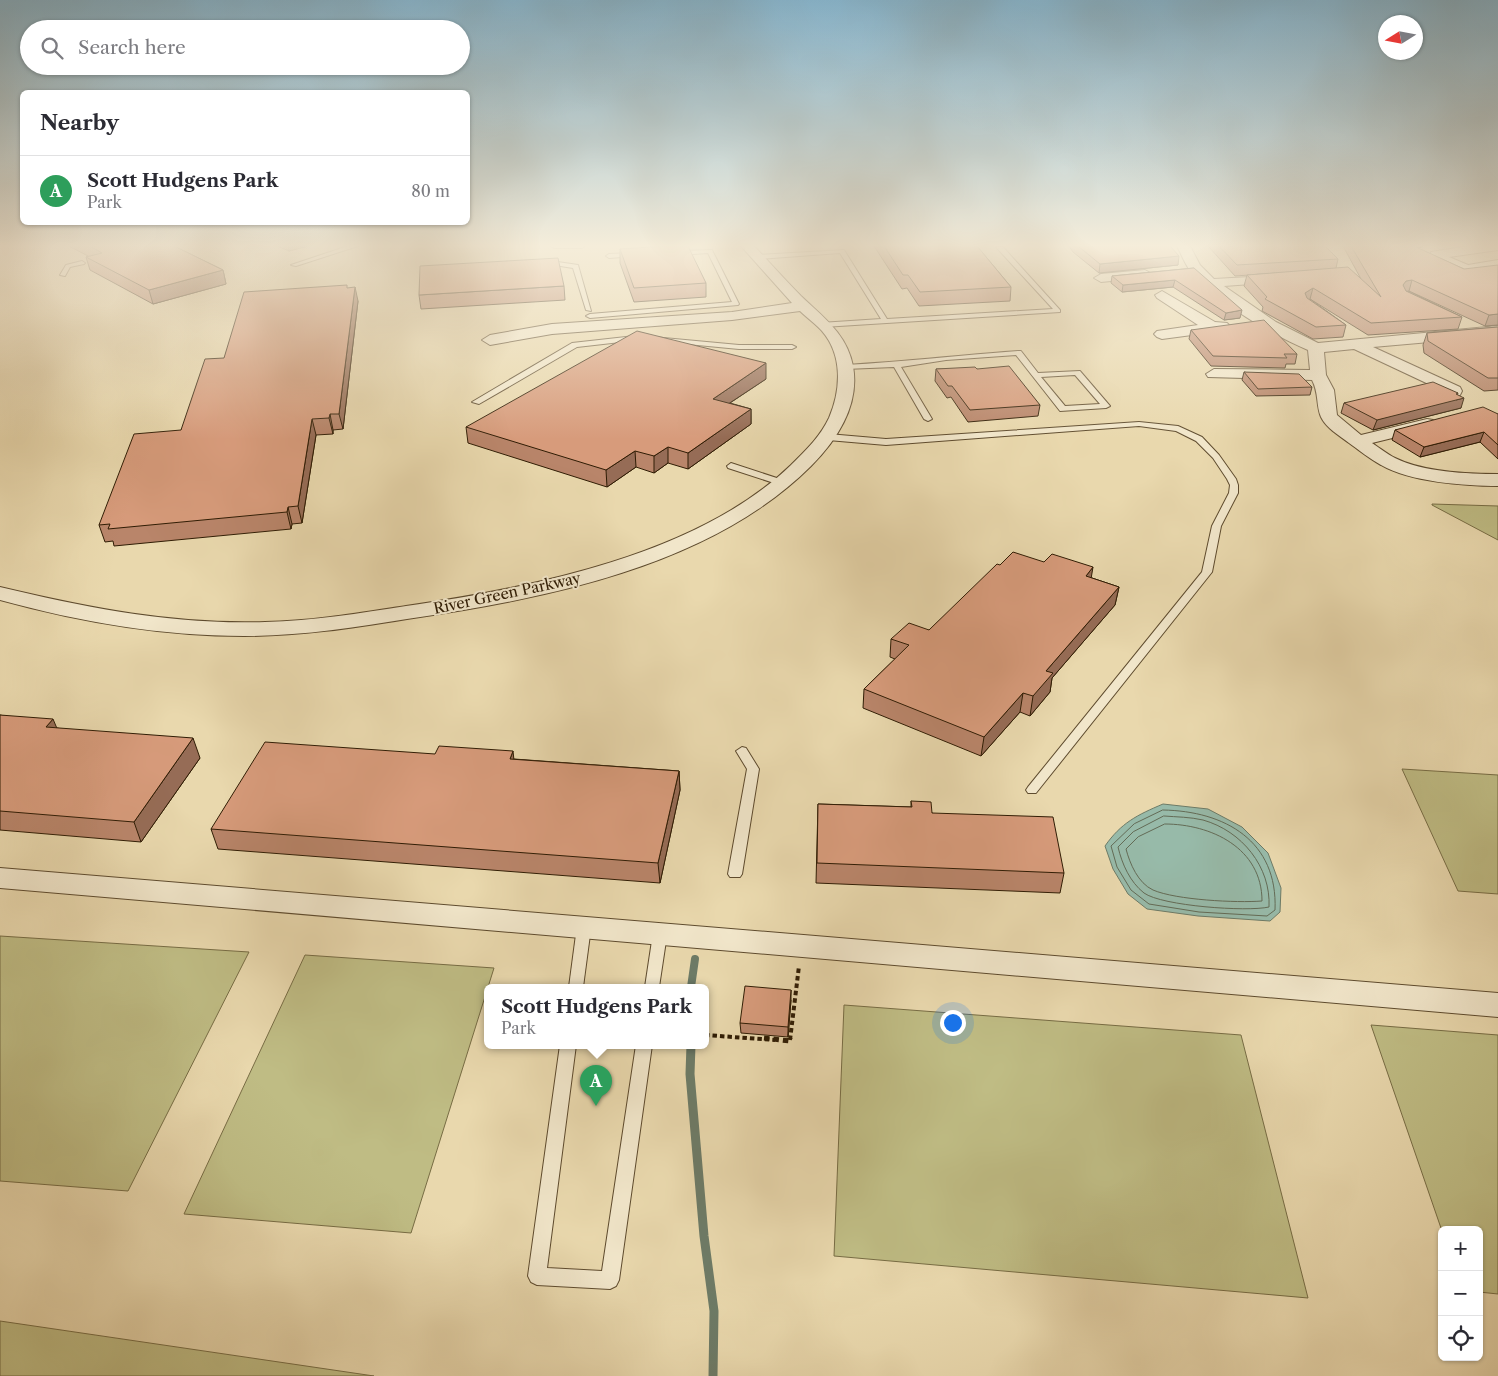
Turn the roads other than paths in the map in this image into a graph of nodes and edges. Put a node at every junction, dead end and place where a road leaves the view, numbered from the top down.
1 (589, 310) edge
2 (635, 310) edge
3 (773, 310) edge
4 (807, 310) edge
5 (879, 310) edge
6 (1057, 310) edge
7 (1185, 310) edge
8 (1251, 310) edge
9 (886, 321) junction
10 (1266, 321) junction
11 (1458, 321) edge
12 (823, 325) junction
13 (1212, 328) junction
14 (1344, 328) dead end
15 (1490, 332) edge
16 (1162, 334) dead end
17 (641, 337) edge
18 (651, 338) edge
19 (490, 340) dead end
20 (1498, 340) edge
21 (1363, 346) junction
22 (792, 347) dead end
23 (1316, 348) junction
24 (896, 365) junction
25 (845, 367) junction
26 (1214, 374) dead end
27 (1036, 375) junction
28 (1318, 375) junction
29 (1454, 391) edge
30 (476, 402) dead end
31 (928, 419) dead end
32 (1443, 419) edge
33 (828, 437) junction
34 (1358, 441) junction
35 (731, 466) dead end
36 (1498, 480) edge
37 (783, 483) junction
38 (0, 593) edge
39 (742, 751) dead end
40 (1032, 790) dead end
41 (735, 874) dead end
42 (0, 878) edge
43 (584, 928) junction
44 (660, 934) junction
45 (576, 984) edge
46 (652, 984) edge
47 (1498, 1005) edge
48 (567, 1049) edge
49 (643, 1049) edge

1 - 2 lane
3 - 19 street
4 - 12 street, River Green Parkway
5 - 9 lane
6 - 9 lane
7 - 13 street
8 - 10 street
9 - 12 lane
10 - 13 street
10 - 23 street
11 - 15 street
12 - 25 street, River Green Parkway
13 - 16 street
14 - 21 street
15 - 20 street
15 - 21 street
17 - 30 lane
18 - 22 lane
21 - 23 street
21 - 29 street
23 - 28 street
24 - 25 lane
24 - 27 lane
24 - 31 lane
25 - 33 street, River Green Parkway
26 - 28 street
27 - 27 lane
28 - 34 street
32 - 34 street
33 - 37 street, River Green Parkway
33 - 40 lane
34 - 36 street
35 - 37 lane
37 - 38 street, River Green Parkway
39 - 41 lane
42 - 43 street
43 - 44 street
43 - 45 lane
44 - 46 lane
44 - 47 street
48 - 49 lane

